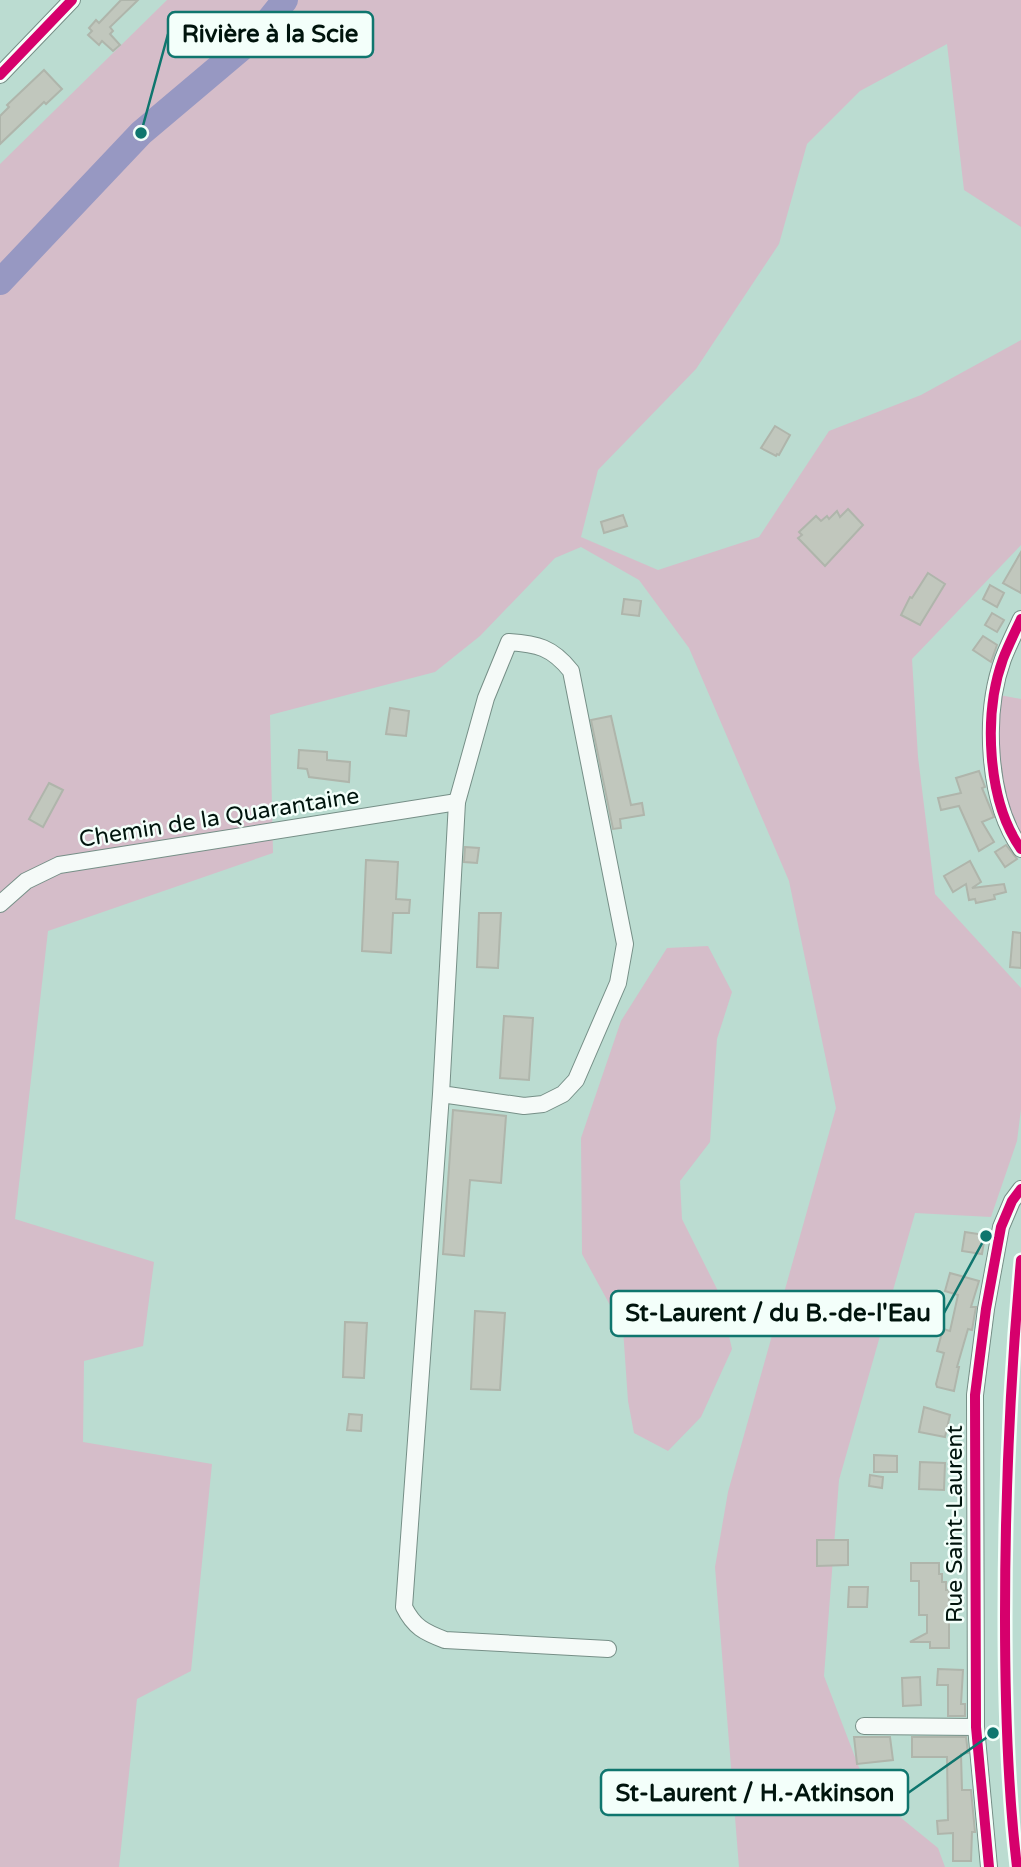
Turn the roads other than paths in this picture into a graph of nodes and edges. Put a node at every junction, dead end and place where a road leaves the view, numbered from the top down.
1 (72, 0) edge
2 (0, 75) edge
3 (1021, 619) edge
4 (457, 802) junction
5 (1021, 849) edge
6 (0, 904) edge
7 (440, 1094) junction
8 (1021, 1189) edge
9 (608, 1649) dead end
10 (864, 1726) dead end
11 (976, 1727) junction
12 (989, 1867) edge

1 - 2 street
3 - 5 street
4 - 6 street, Chemin de la Quarantaine
4 - 7 street
4 - 7 street
7 - 9 street
8 - 11 street, Rue Saint-Laurent
10 - 11 street
11 - 12 street, Rue Saint-Laurent

